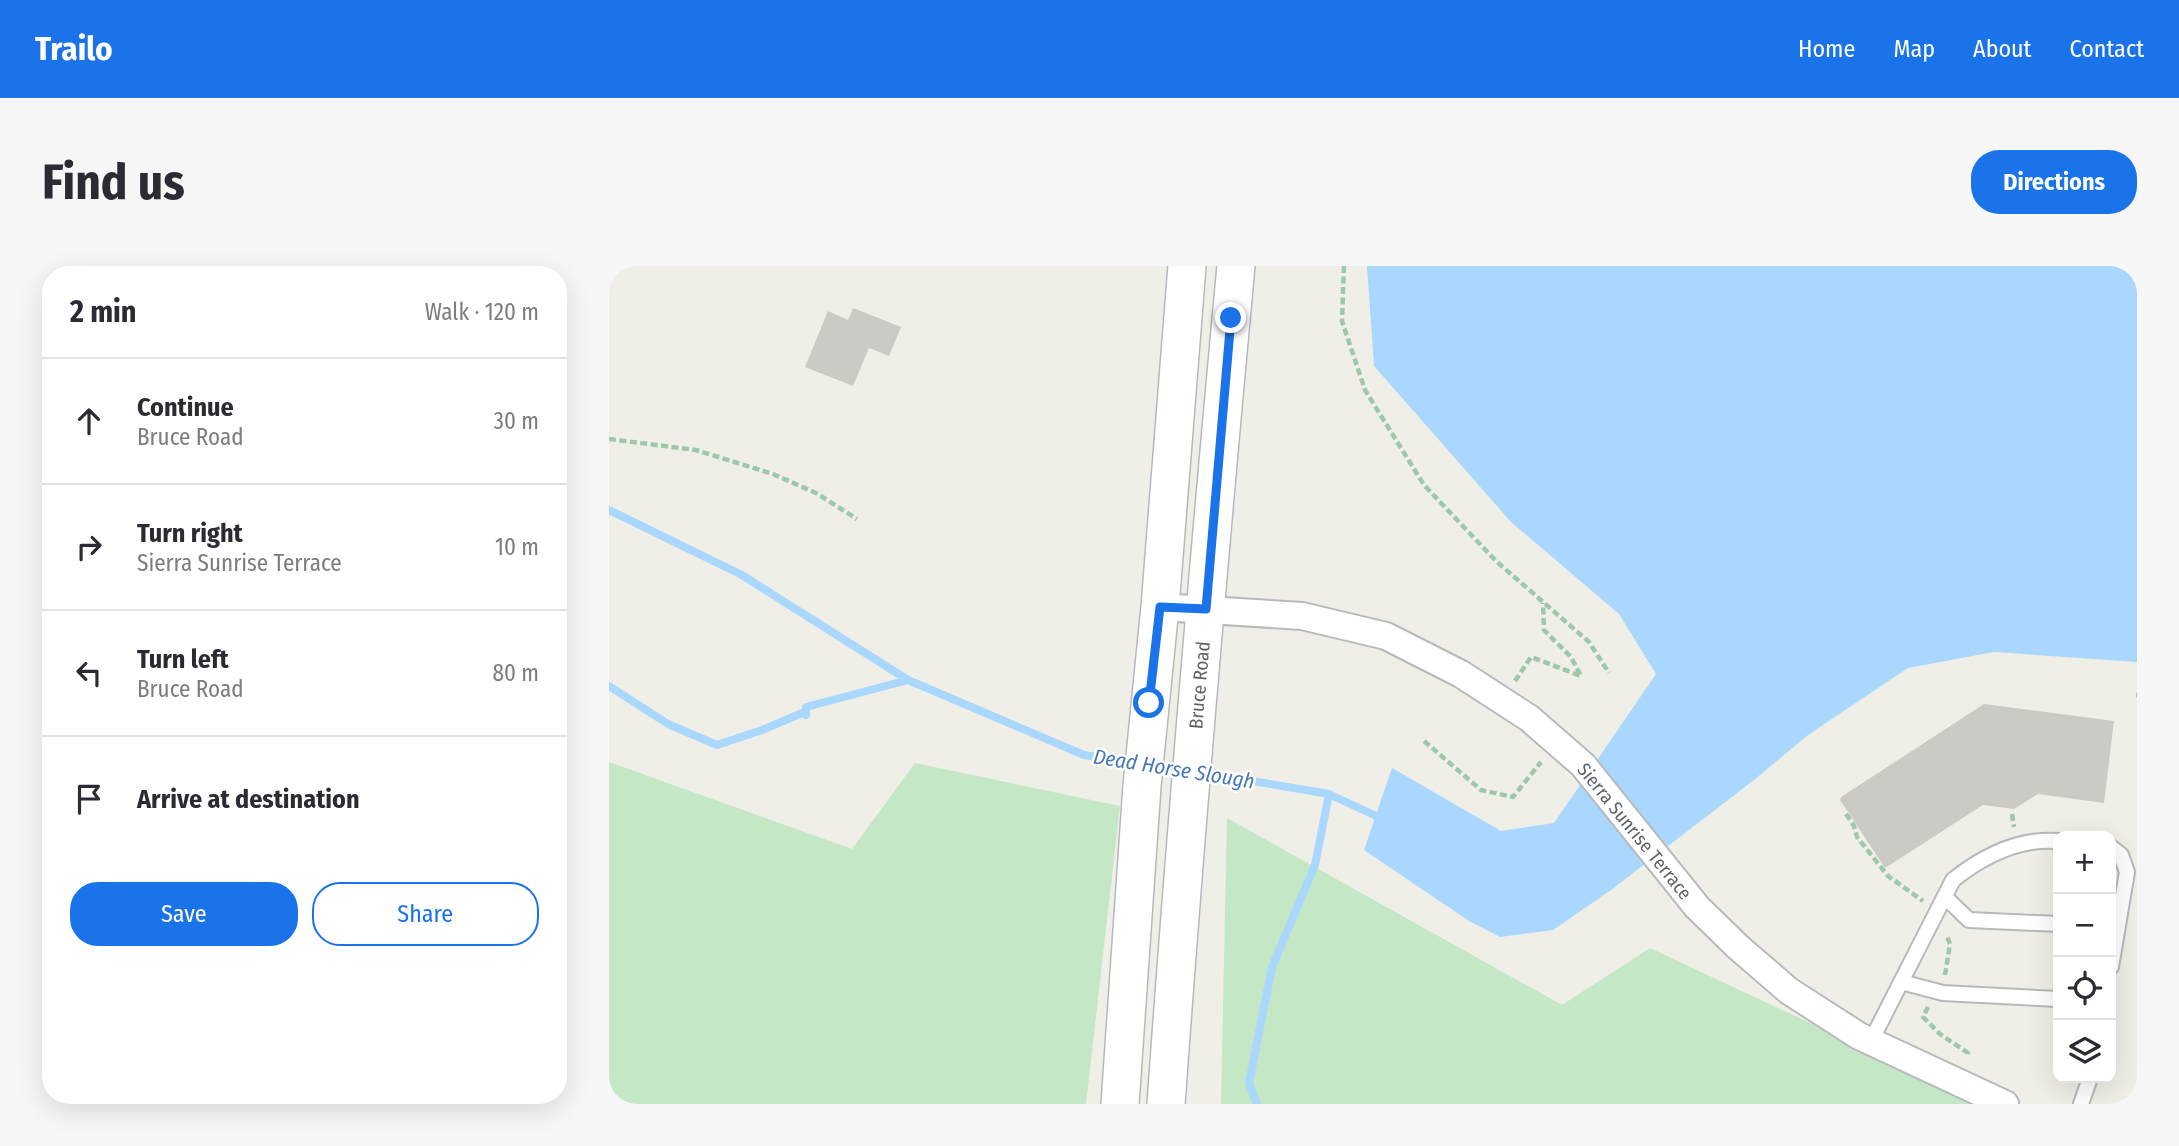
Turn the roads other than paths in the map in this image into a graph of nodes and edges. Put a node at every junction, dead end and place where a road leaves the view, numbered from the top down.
1 (1187, 266) edge
2 (1236, 266) edge
3 (1160, 607) junction
4 (1206, 609) junction
5 (2053, 841) edge
6 (2116, 851) edge
7 (1945, 897) junction
8 (2116, 919) edge
9 (2053, 924) edge
10 (1901, 982) junction
11 (2053, 999) edge
12 (1871, 1041) junction
13 (2088, 1083) edge
14 (1120, 1104) edge
15 (1166, 1104) edge
16 (2005, 1104) edge
17 (2081, 1104) edge

1 - 3 main road
2 - 4 main road, Bruce Road
3 - 4 street, Sierra Sunrise Terrace
3 - 14 main road
4 - 12 street, Sierra Sunrise Terrace
4 - 15 main road, Bruce Road
5 - 7 lane
6 - 8 lane
7 - 9 lane
7 - 10 lane
10 - 11 lane
10 - 12 lane
12 - 16 street, Sierra Sunrise Terrace
13 - 17 lane

